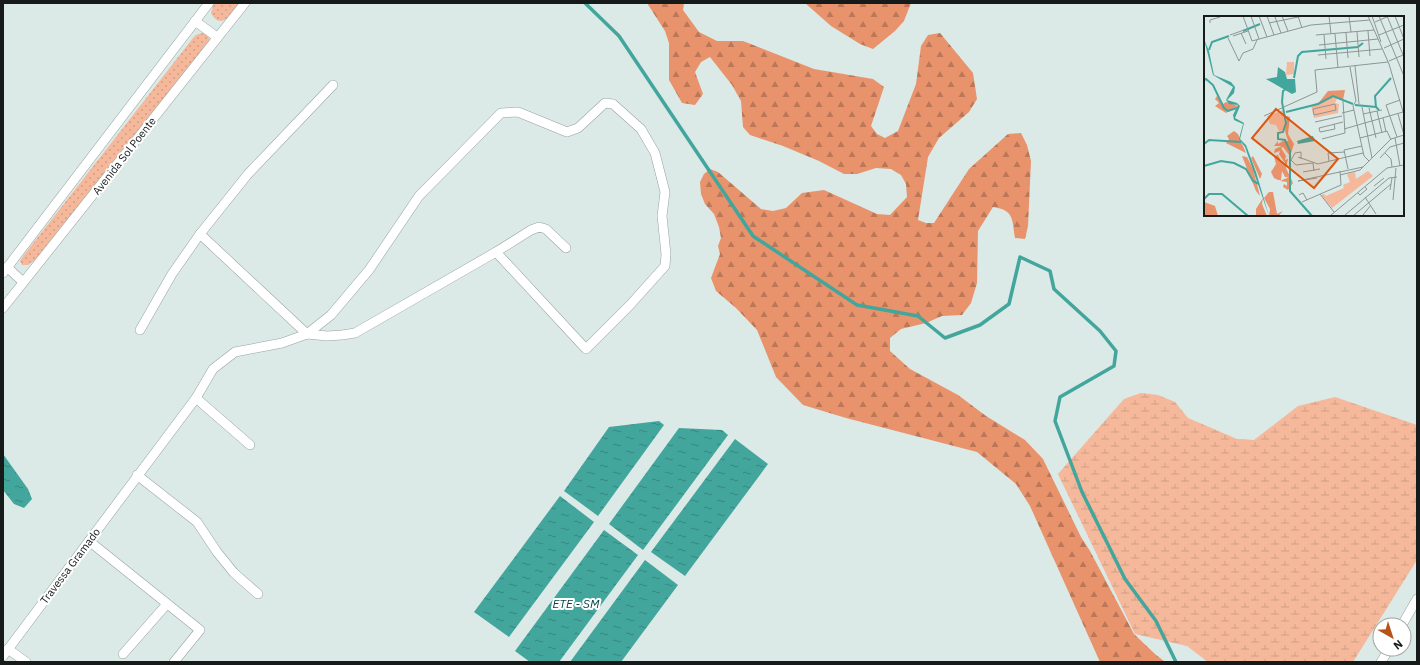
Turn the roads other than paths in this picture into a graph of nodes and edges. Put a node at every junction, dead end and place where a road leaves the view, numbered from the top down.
1 (209, 3) edge
2 (245, 3) edge
3 (195, 21) junction
4 (217, 37) junction
5 (333, 85) dead end
6 (200, 234) junction
7 (566, 248) dead end
8 (496, 252) junction
9 (5, 270) edge
10 (23, 282) junction
11 (3, 308) edge
12 (140, 330) dead end
13 (307, 334) junction
14 (196, 398) junction
15 (250, 445) dead end
16 (138, 475) junction
17 (89, 541) junction
18 (258, 594) dead end
19 (1417, 599) edge
20 (167, 604) junction
21 (1407, 617) edge
22 (6, 652) edge
23 (123, 654) dead end
24 (26, 662) edge
25 (174, 662) edge

1 - 3 street
2 - 4 street, Avenida Sol Poente
3 - 4 street
3 - 9 street
4 - 10 street, Avenida Sol Poente
5 - 6 street
6 - 12 street
6 - 13 street
7 - 8 street
8 - 13 street
8 - 13 street
9 - 10 street
10 - 11 street, Avenida Sol Poente
13 - 14 street, Travessa Gramado
14 - 15 street
14 - 16 street, Travessa Gramado
16 - 17 street, Travessa Gramado
16 - 18 street
17 - 20 street
17 - 22 street, Travessa Gramado
19 - 21 street
20 - 23 street
20 - 25 street
22 - 24 street

